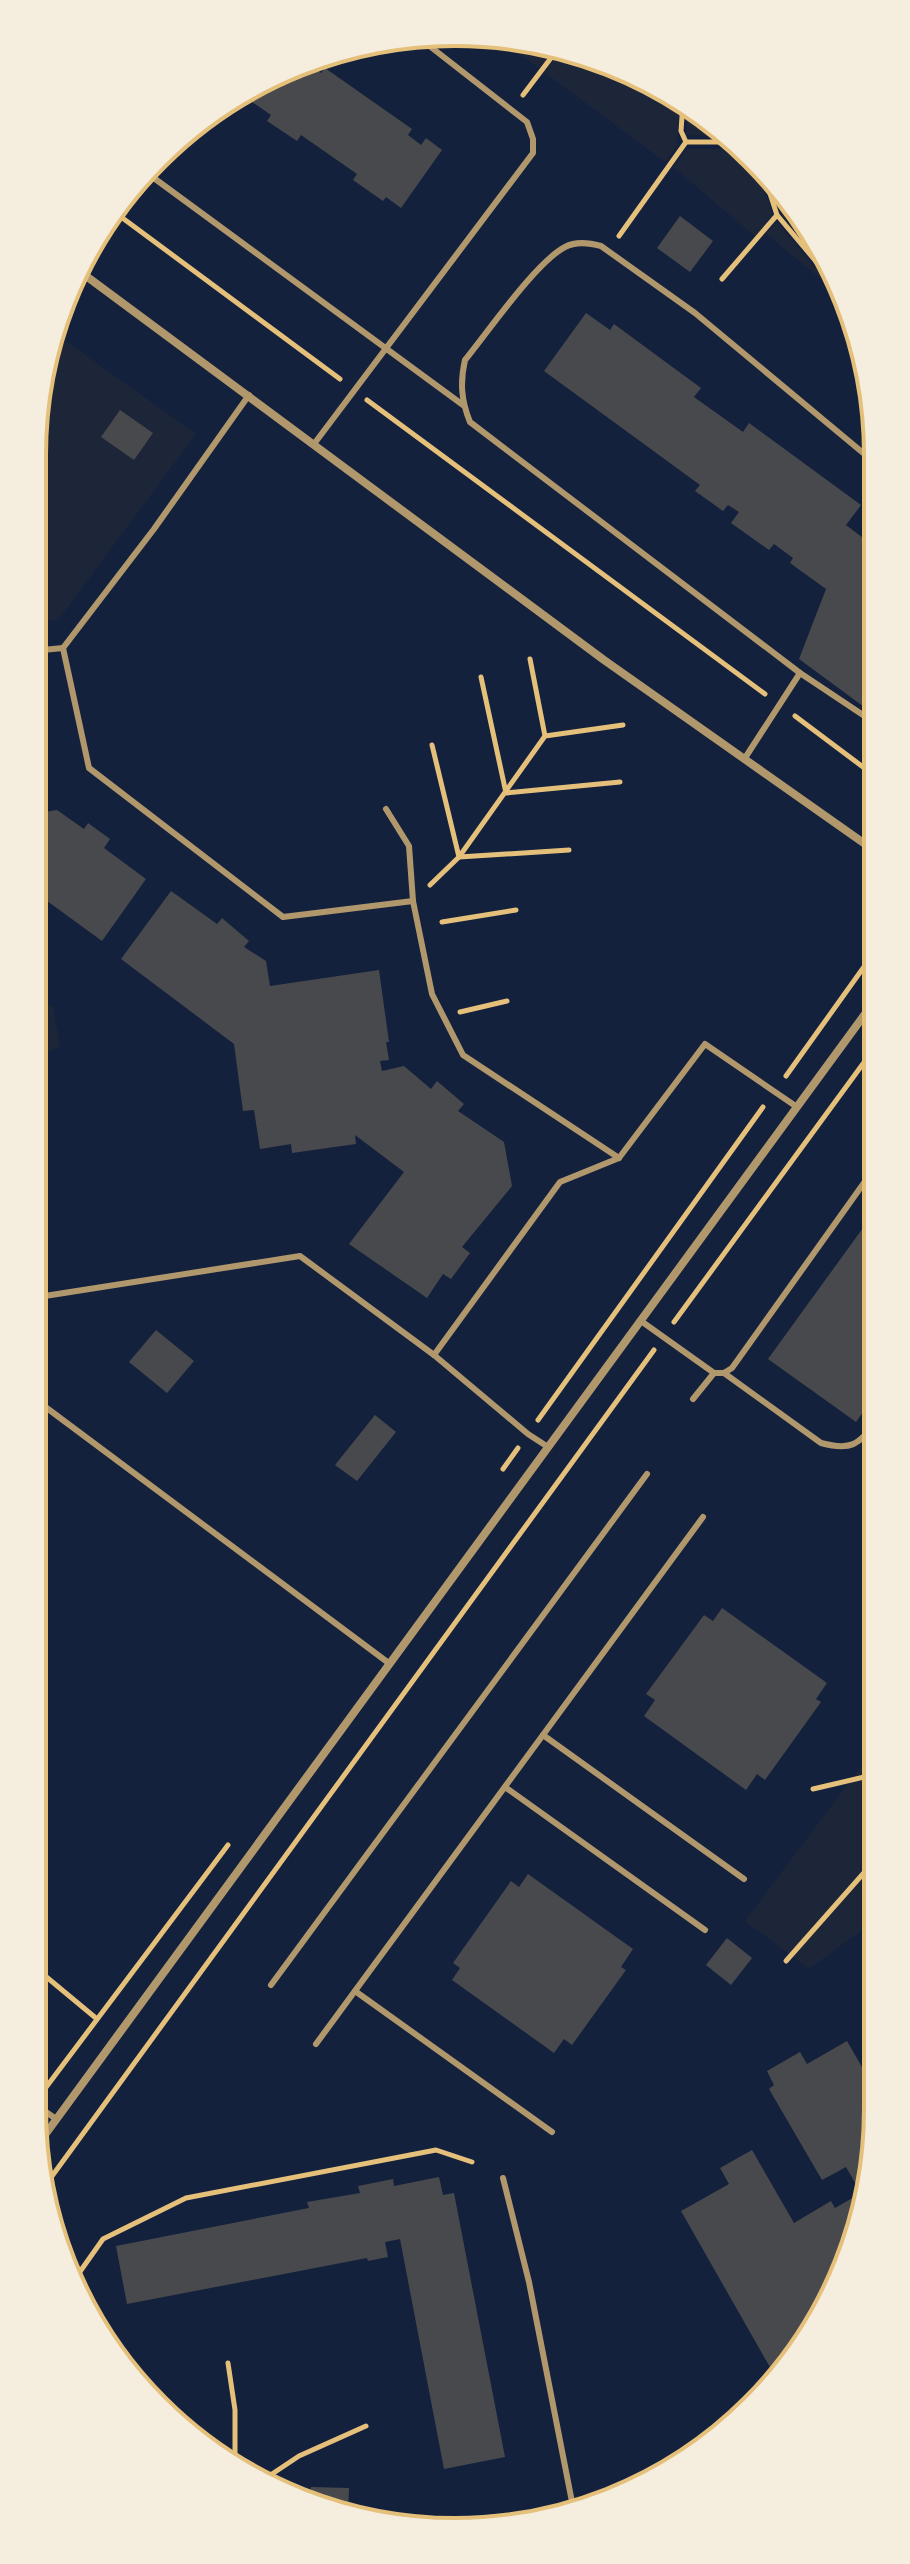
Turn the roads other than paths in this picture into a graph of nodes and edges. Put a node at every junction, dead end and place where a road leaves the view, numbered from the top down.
1 (431, 47) edge
2 (154, 178) edge
3 (87, 277) edge
4 (386, 346) junction
5 (249, 395) junction
6 (463, 405) junction
7 (314, 444) junction
8 (864, 454) edge
9 (63, 648) junction
10 (46, 650) edge
11 (800, 673) junction
12 (864, 716) edge
13 (745, 758) junction
14 (386, 809) dead end
15 (864, 843) edge
16 (413, 901) junction
17 (864, 1015) edge
18 (797, 1107) junction
19 (619, 1158) junction
20 (864, 1183) edge
21 (46, 1296) edge
22 (641, 1321) junction
23 (434, 1355) junction
24 (714, 1373) junction
25 (724, 1373) junction
26 (693, 1399) dead end
27 (46, 1407) edge
28 (864, 1438) edge
29 (548, 1447) junction
30 (647, 1474) dead end
31 (703, 1517) dead end
32 (390, 1664) junction
33 (543, 1735) junction
34 (505, 1787) junction
35 (744, 1879) dead end
36 (705, 1930) dead end
37 (271, 1985) dead end
38 (355, 1991) junction
39 (316, 2044) dead end
40 (46, 2112) edge
41 (56, 2119) junction
42 (47, 2132) edge
43 (552, 2132) dead end
44 (503, 2178) dead end
45 (572, 2501) edge

1 - 4 lane
2 - 4 lane
3 - 5 street
4 - 6 lane
4 - 7 lane
5 - 7 street
5 - 9 lane
6 - 8 lane
6 - 11 lane
7 - 13 street
9 - 10 lane
9 - 16 lane
11 - 12 lane
11 - 13 lane
13 - 15 street
14 - 16 lane
16 - 19 lane
17 - 18 street
18 - 19 lane
18 - 22 street
19 - 23 lane
20 - 25 lane
21 - 23 lane
22 - 24 lane
22 - 29 street
23 - 29 lane
24 - 25 lane
24 - 26 lane
25 - 28 lane
27 - 32 lane
29 - 32 street
30 - 37 lane
31 - 33 lane
32 - 41 street
33 - 34 lane
33 - 35 lane
34 - 36 lane
34 - 38 lane
38 - 39 lane
38 - 43 lane
40 - 41 lane
41 - 42 street
44 - 45 lane

